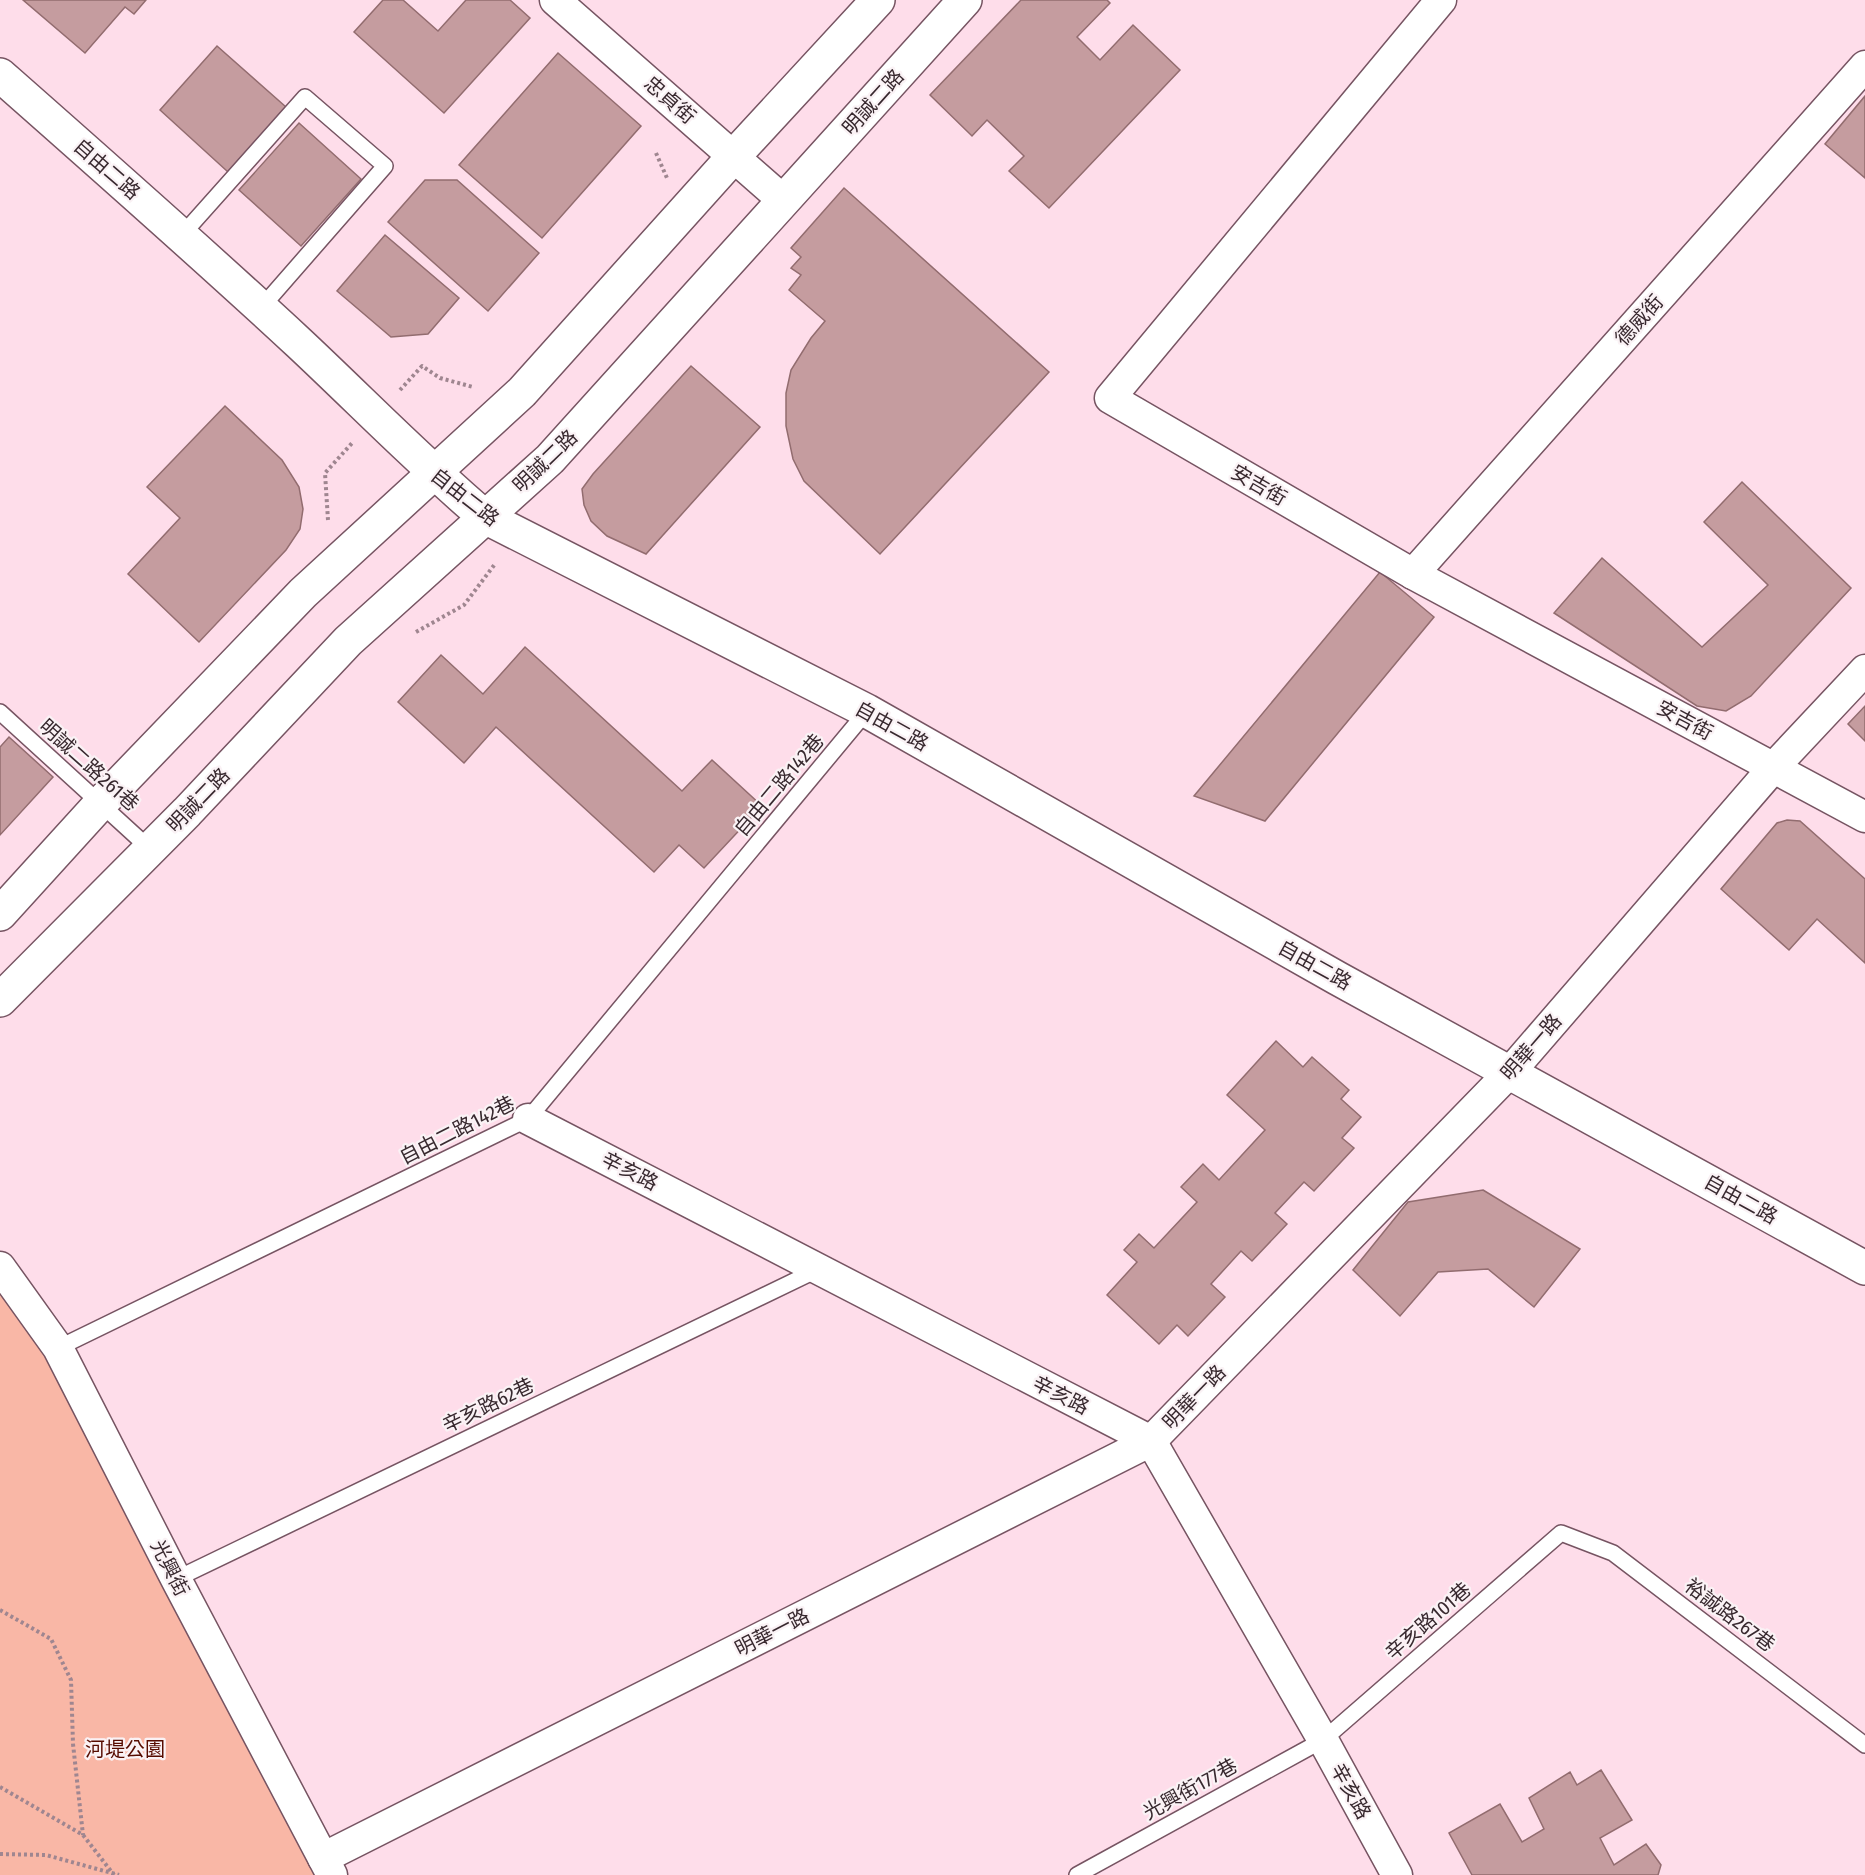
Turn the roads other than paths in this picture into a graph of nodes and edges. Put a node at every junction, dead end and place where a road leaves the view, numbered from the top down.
1 (555, 0) edge
2 (878, 0) edge
3 (965, 0) edge
4 (1441, 0) edge
5 (1865, 66) edge
6 (0, 75) edge
7 (734, 156) junction
8 (784, 201) junction
9 (182, 235) junction
10 (261, 308) junction
11 (434, 473) junction
12 (485, 517) junction
13 (1413, 574) junction
14 (1865, 670) edge
15 (867, 711) junction
16 (0, 712) edge
17 (1773, 768) junction
18 (100, 804) junction
19 (1865, 817) edge
20 (150, 849) junction
21 (0, 914) edge
22 (0, 1000) edge
23 (1510, 1072) junction
24 (528, 1119) junction
25 (0, 1267) edge
26 (1865, 1268) edge
27 (819, 1269) junction
28 (58, 1348) junction
29 (1152, 1441) junction
30 (1561, 1533) joint
31 (176, 1579) junction
32 (1323, 1740) junction
33 (1865, 1745) edge
34 (327, 1866) edge
35 (1077, 1875) edge
36 (1397, 1875) edge

1 - 7 street, 忠貞街
2 - 7 street
3 - 8 street, 明誠二路
4 - 13 street, 安吉街
5 - 13 street, 德威街
6 - 9 street, 自由二路
7 - 8 street, 忠貞街
7 - 11 street
8 - 12 street, 明誠二路
9 - 10 street, 自由二路
9 - 10 lane
10 - 11 street, 自由二路
11 - 12 street, 自由二路
11 - 18 street
12 - 15 street, 自由二路
12 - 20 street, 明誠二路
13 - 17 street, 安吉街
14 - 17 street, 明華一路
15 - 23 street, 自由二路
15 - 24 lane, 自由二路142巷
16 - 18 lane, 明誠二路261巷
17 - 19 street, 安吉街
17 - 23 street, 明華一路
18 - 20 lane, 明誠二路261巷
18 - 21 street
20 - 22 street, 明誠二路
23 - 26 street, 自由二路
23 - 29 street, 明華一路
24 - 27 street, 辛亥路
24 - 28 lane, 自由二路142巷
25 - 28 street, 光興街
27 - 29 street, 辛亥路
27 - 31 lane, 辛亥路62巷
28 - 31 street, 光興街
29 - 32 street, 辛亥路
29 - 34 street, 明華一路
30 - 32 lane, 辛亥路101巷
30 - 33 lane, 裕誠路267巷
31 - 34 street, 光興街
32 - 35 lane, 光興街177巷
32 - 36 street, 辛亥路

